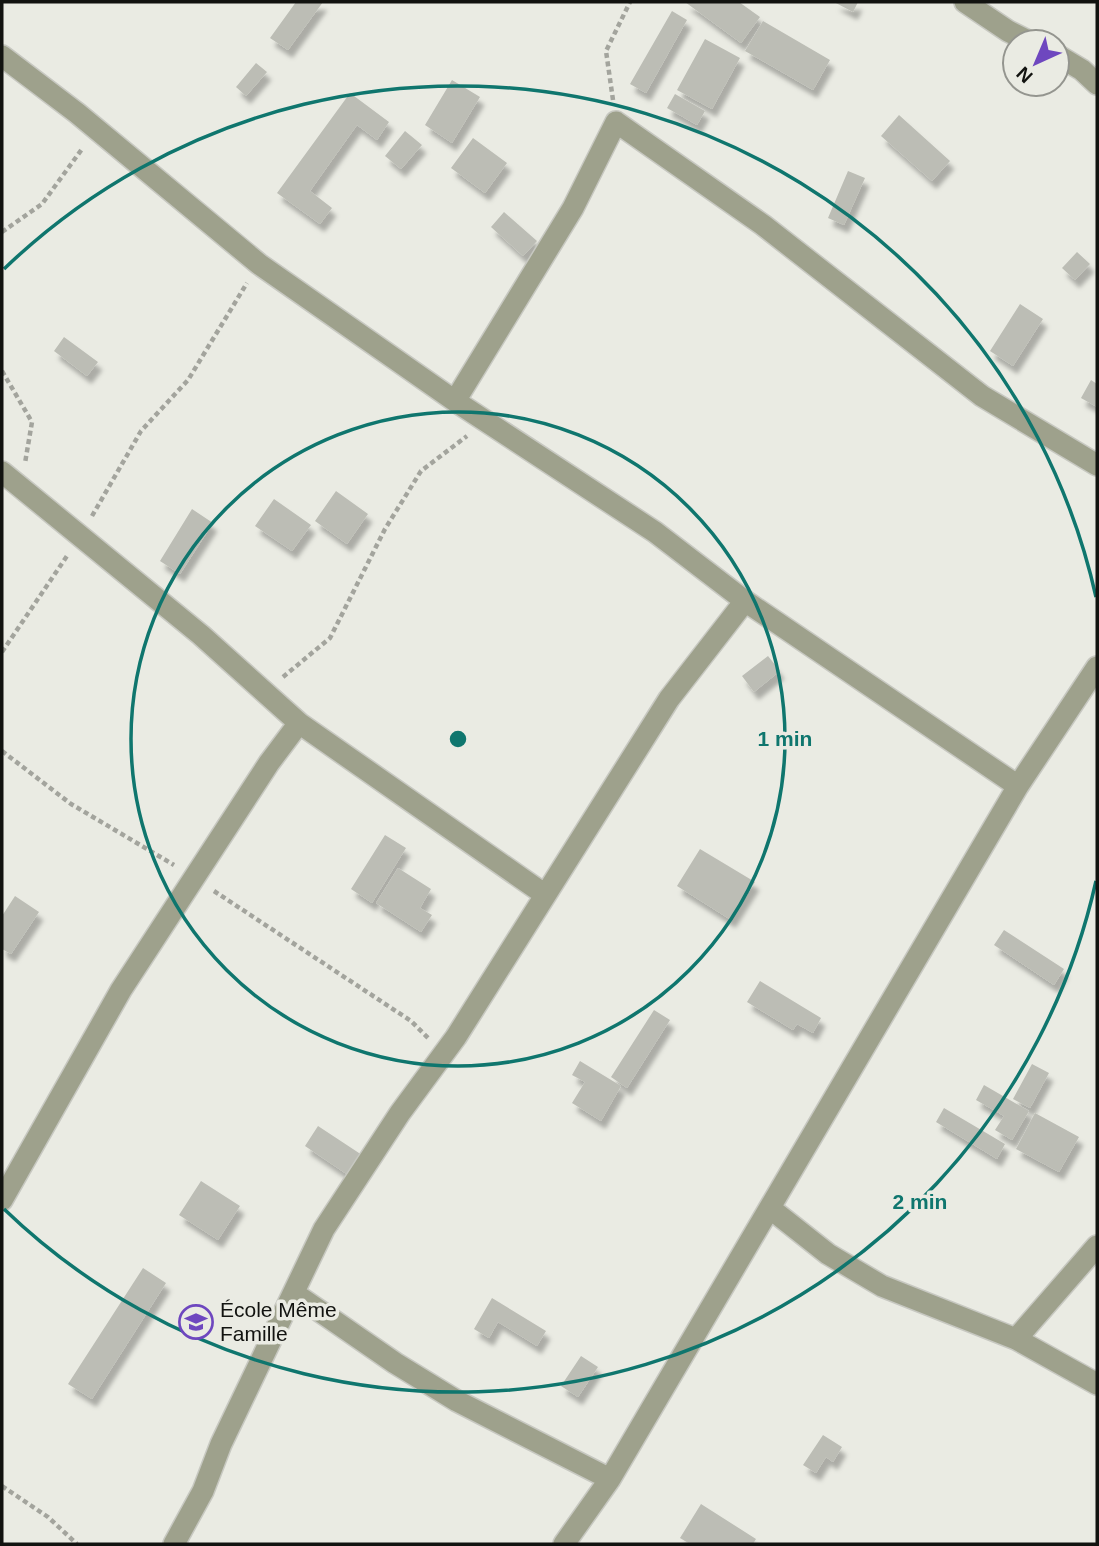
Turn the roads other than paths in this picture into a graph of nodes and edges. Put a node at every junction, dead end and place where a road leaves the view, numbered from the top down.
1 (965, 2) edge
2 (1004, 28) edge
3 (2, 57) edge
4 (1071, 63) edge
5 (1097, 84) edge
6 (455, 401) junction
7 (1097, 465) edge
8 (2, 472) edge
9 (746, 601) junction
10 (1097, 667) edge
11 (299, 723) junction
12 (1018, 786) junction
13 (544, 894) junction
14 (2, 1200) edge
15 (771, 1209) junction
16 (1097, 1246) edge
17 (295, 1294) junction
18 (1016, 1339) junction
19 (1097, 1384) edge
20 (610, 1479) junction
21 (174, 1544) edge
22 (564, 1544) edge

1 - 2 street
3 - 6 street
4 - 5 street
6 - 7 street
6 - 9 street
8 - 11 street
9 - 12 street
9 - 13 street
10 - 12 street
11 - 13 street
11 - 14 street
12 - 15 street
13 - 17 street
15 - 18 street
15 - 20 street
16 - 18 street
17 - 20 street
17 - 21 street
18 - 19 street
20 - 22 street

